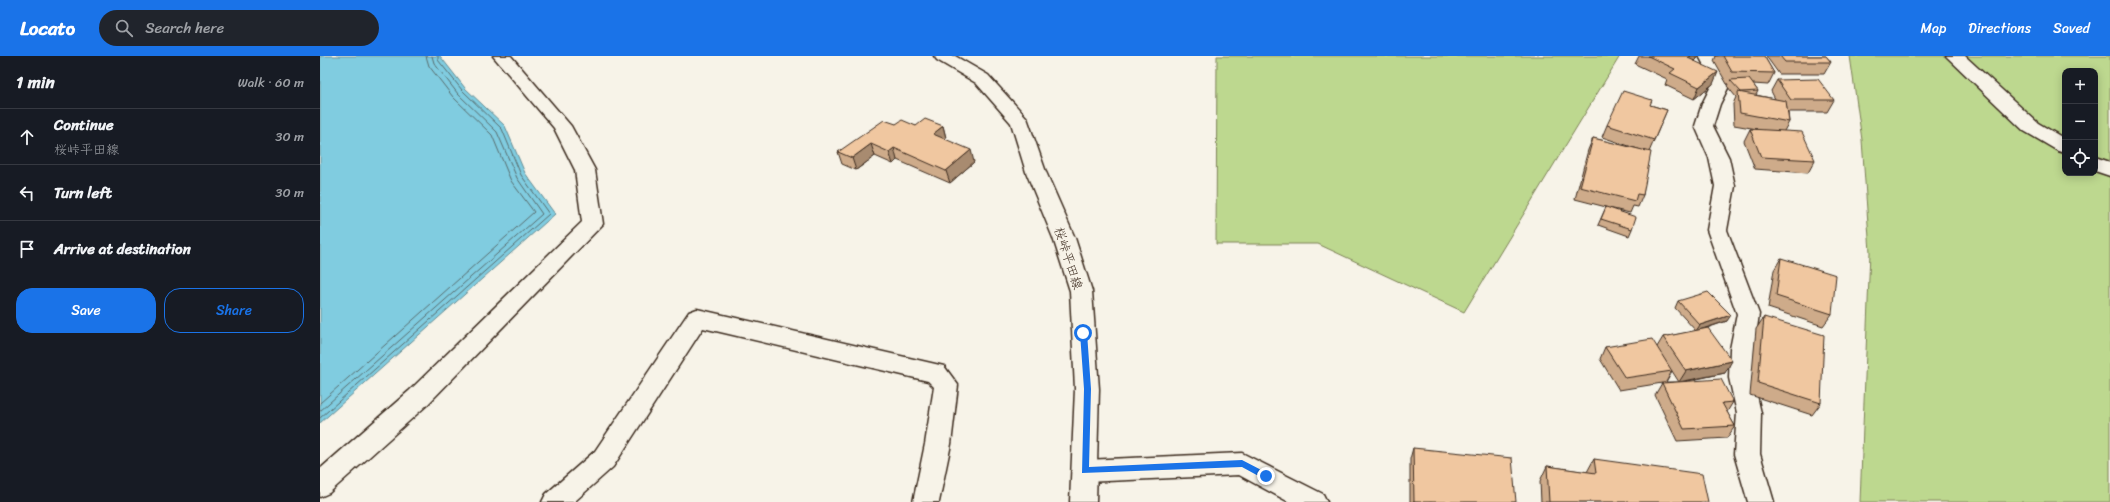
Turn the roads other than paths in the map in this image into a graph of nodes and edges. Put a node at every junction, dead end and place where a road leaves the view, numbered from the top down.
1 (502, 56) edge
2 (943, 56) edge
3 (1708, 56) edge
4 (1955, 56) edge
5 (2062, 145) edge
6 (2098, 165) edge
7 (2110, 170) edge
8 (1085, 471) junction
9 (320, 485) edge
10 (555, 502) edge
11 (926, 502) edge
12 (1083, 502) edge
13 (1314, 502) edge
14 (1761, 502) edge

1 - 9 street
2 - 8 street, 桜峠平田線
3 - 14 street
4 - 5 street
6 - 7 street
8 - 12 street, 桜峠平田線
8 - 13 street
10 - 11 street

